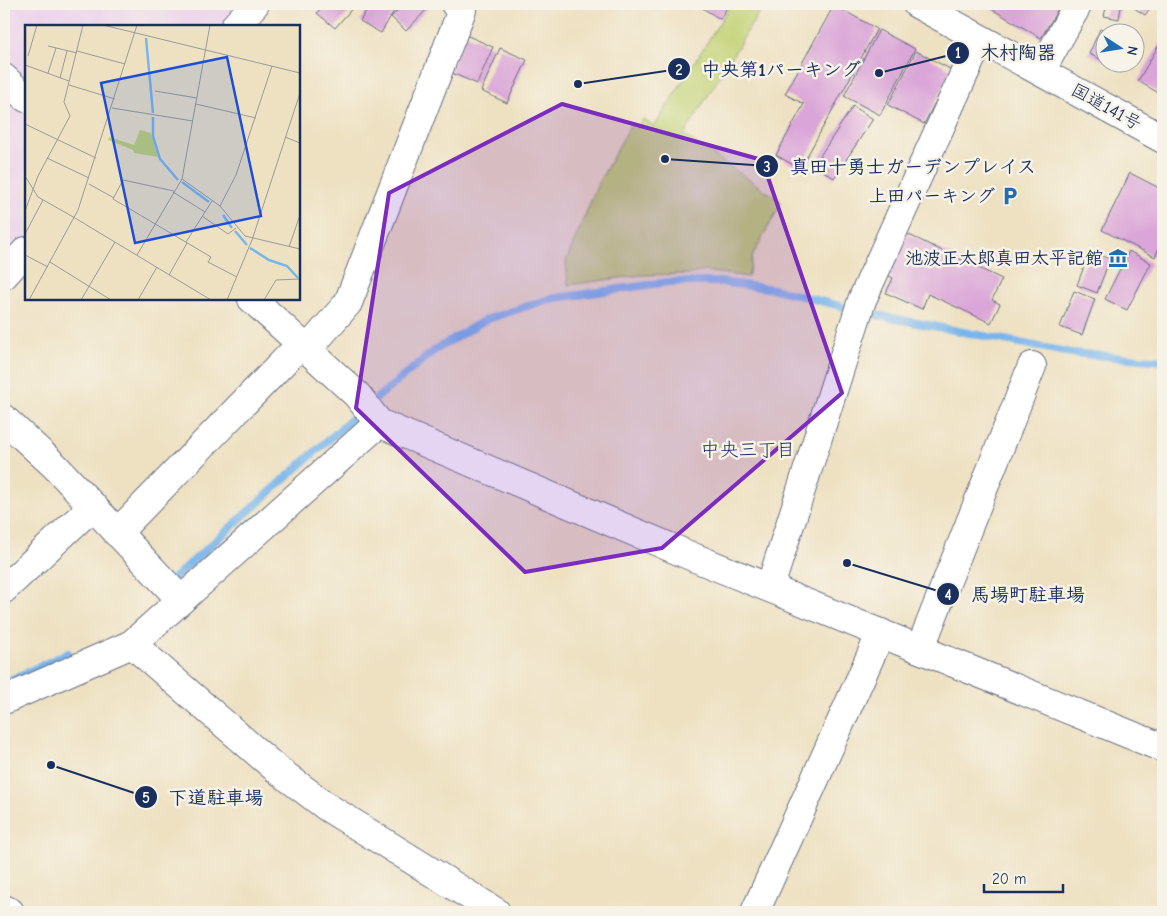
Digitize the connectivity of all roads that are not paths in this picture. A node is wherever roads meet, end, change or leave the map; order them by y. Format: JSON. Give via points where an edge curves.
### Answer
{"nodes":[{"id":1,"x":255,"y":4,"type":"edge"},
{"id":2,"x":455,"y":4,"type":"edge"},
{"id":3,"x":917,"y":4,"type":"edge"},
{"id":4,"x":1078,"y":4,"type":"edge"},
{"id":5,"x":236,"y":25,"type":"edge"},
{"id":6,"x":980,"y":39,"type":"junction"},
{"id":7,"x":1040,"y":72,"type":"junction"},
{"id":8,"x":4,"y":78,"type":"edge"},
{"id":9,"x":25,"y":97,"type":"edge"},
{"id":10,"x":1163,"y":139,"type":"edge"},
{"id":11,"x":25,"y":252,"type":"edge"},
{"id":12,"x":4,"y":274,"type":"edge"},
{"id":13,"x":253,"y":300,"type":"edge"},
{"id":14,"x":305,"y":346,"type":"junction"},
{"id":15,"x":1032,"y":366,"type":"dead end"},
{"id":16,"x":4,"y":419,"type":"edge"},
{"id":17,"x":378,"y":422,"type":"junction"},
{"id":18,"x":92,"y":506,"type":"junction"},
{"id":19,"x":117,"y":533,"type":"junction"},
{"id":20,"x":770,"y":586,"type":"junction"},
{"id":21,"x":4,"y":589,"type":"edge"},
{"id":22,"x":181,"y":600,"type":"junction"},
{"id":23,"x":880,"y":633,"type":"junction"},
{"id":24,"x":132,"y":644,"type":"junction"},
{"id":25,"x":920,"y":649,"type":"junction"},
{"id":26,"x":4,"y":700,"type":"edge"},
{"id":27,"x":1163,"y":748,"type":"edge"},
{"id":28,"x":4,"y":909,"type":"edge"},
{"id":29,"x":10,"y":912,"type":"edge"},
{"id":30,"x":496,"y":912,"type":"edge"},
{"id":31,"x":755,"y":912,"type":"edge"}],
"edges":[{"from":1,"to":5,"type":"main road"},
{"from":2,"to":14,"type":"main road","via":[[462,10],[348,302]]},
{"from":3,"to":6,"type":"main road","name":"国道141号"},
{"from":4,"to":7,"type":"main road"},
{"from":6,"to":7,"type":"main road","name":"国道141号"},
{"from":6,"to":20,"type":"main road","via":[[862,300]]},
{"from":7,"to":10,"type":"main road","name":"国道141号"},
{"from":8,"to":9,"type":"main road"},
{"from":11,"to":12,"type":"main road"},
{"from":13,"to":14,"type":"main road"},
{"from":14,"to":17,"type":"main road","via":[[357,395]]},
{"from":14,"to":19,"type":"main road"},
{"from":15,"to":25,"type":"main road"},
{"from":16,"to":18,"type":"main road"},
{"from":17,"to":20,"type":"main road","via":[[693,557]]},
{"from":17,"to":22,"type":"main road"},
{"from":18,"to":19,"type":"main road"},
{"from":18,"to":21,"type":"main road"},
{"from":19,"to":22,"type":"main road"},
{"from":20,"to":23,"type":"main road"},
{"from":22,"to":24,"type":"main road"},
{"from":23,"to":25,"type":"main road"},
{"from":23,"to":31,"type":"main road"},
{"from":24,"to":26,"type":"main road"},
{"from":24,"to":30,"type":"main road","via":[[274,767],[327,807]]},
{"from":25,"to":27,"type":"main road"},
{"from":28,"to":29,"type":"main road"}]}
